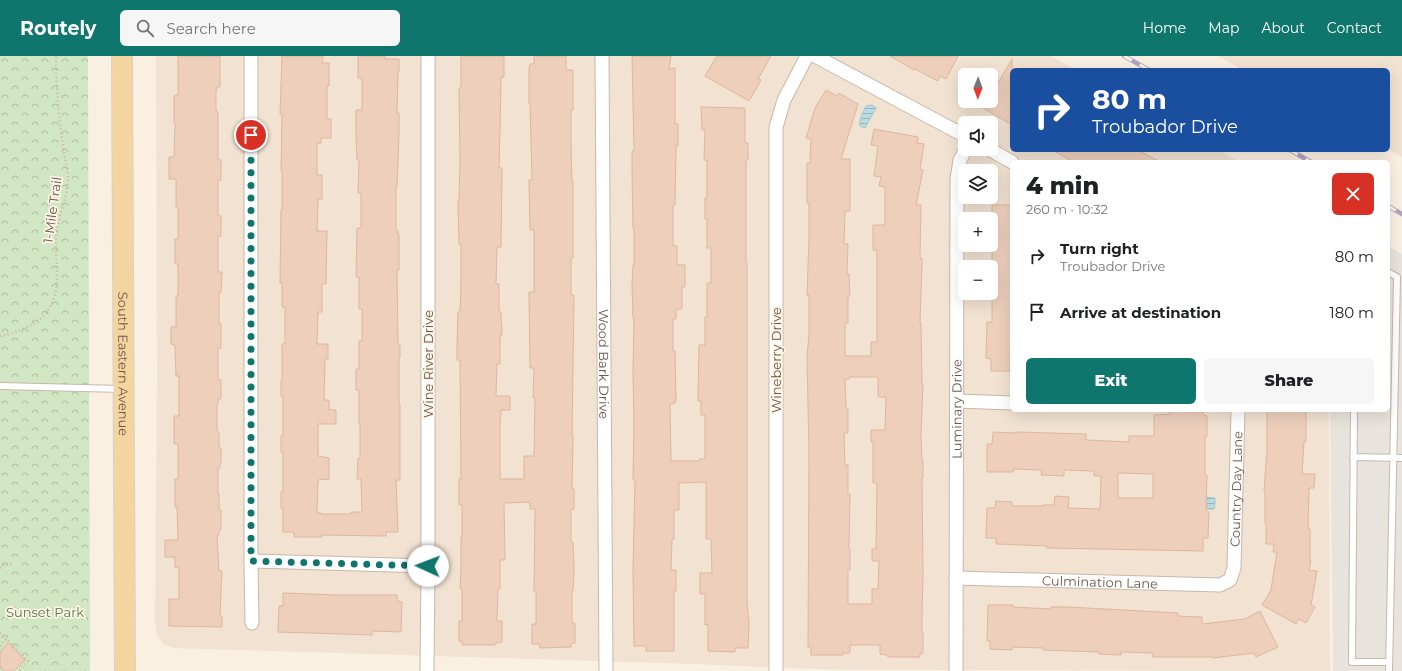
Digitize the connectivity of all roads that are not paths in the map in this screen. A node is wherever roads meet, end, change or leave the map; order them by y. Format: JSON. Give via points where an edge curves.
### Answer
{"nodes":[{"id":1,"x":122,"y":56,"type":"edge"},
{"id":2,"x":251,"y":56,"type":"edge"},
{"id":3,"x":428,"y":56,"type":"edge"},
{"id":4,"x":602,"y":56,"type":"edge"},
{"id":5,"x":807,"y":56,"type":"edge"},
{"id":6,"x":815,"y":56,"type":"edge"},
{"id":7,"x":958,"y":132,"type":"edge"},
{"id":8,"x":998,"y":154,"type":"edge"},
{"id":9,"x":962,"y":156,"type":"edge"},
{"id":10,"x":1010,"y":161,"type":"edge"},
{"id":11,"x":1390,"y":273,"type":"edge"},
{"id":12,"x":0,"y":386,"type":"edge"},
{"id":13,"x":123,"y":389,"type":"junction"},
{"id":14,"x":957,"y":401,"type":"junction"},
{"id":15,"x":1010,"y":402,"type":"edge"},
{"id":16,"x":1238,"y":412,"type":"edge"},
{"id":17,"x":1354,"y":412,"type":"edge"},
{"id":18,"x":1353,"y":457,"type":"junction"},
{"id":19,"x":1393,"y":458,"type":"junction"},
{"id":20,"x":1402,"y":458,"type":"edge"},
{"id":21,"x":251,"y":561,"type":"junction"},
{"id":22,"x":428,"y":566,"type":"junction"},
{"id":23,"x":1234,"y":568,"type":"joint"},
{"id":24,"x":956,"y":578,"type":"junction"},
{"id":25,"x":252,"y":622,"type":"dead end"},
{"id":26,"x":1389,"y":662,"type":"junction"},
{"id":27,"x":125,"y":671,"type":"edge"},
{"id":28,"x":427,"y":671,"type":"edge"},
{"id":29,"x":606,"y":671,"type":"edge"},
{"id":30,"x":776,"y":671,"type":"edge"},
{"id":31,"x":956,"y":671,"type":"edge"},
{"id":32,"x":1389,"y":671,"type":"edge"}],
"edges":[{"from":1,"to":13,"type":"main road","name":"South Eastern Avenue"},
{"from":2,"to":21,"type":"street"},
{"from":3,"to":22,"type":"street","name":"Wine River Drive"},
{"from":4,"to":29,"type":"street","name":"Wood Bark Drive"},
{"from":5,"to":30,"type":"street","name":"Wineberry Drive","via":[[784,100],[776,127]]},
{"from":6,"to":7,"type":"street"},
{"from":8,"to":10,"type":"street"},
{"from":9,"to":14,"type":"street","name":"Luminary Drive","via":[[957,179]]},
{"from":11,"to":19,"type":"lane","via":[[1397,277]]},
{"from":12,"to":13,"type":"lane"},
{"from":13,"to":27,"type":"main road","name":"South Eastern Avenue"},
{"from":14,"to":15,"type":"street"},
{"from":14,"to":24,"type":"street","name":"Luminary Drive"},
{"from":16,"to":23,"type":"street","name":"Country Day Lane"},
{"from":17,"to":18,"type":"lane"},
{"from":18,"to":19,"type":"lane"},
{"from":18,"to":26,"type":"lane","via":[[1352,662]]},
{"from":19,"to":20,"type":"lane"},
{"from":19,"to":26,"type":"lane"},
{"from":21,"to":22,"type":"street"},
{"from":21,"to":25,"type":"street"},
{"from":22,"to":28,"type":"street","name":"Wine River Drive"},
{"from":23,"to":24,"type":"street","name":"Culmination Lane","via":[[1230,580],[1220,585]]},
{"from":24,"to":31,"type":"street","name":"Luminary Drive"},
{"from":26,"to":32,"type":"lane"}]}
